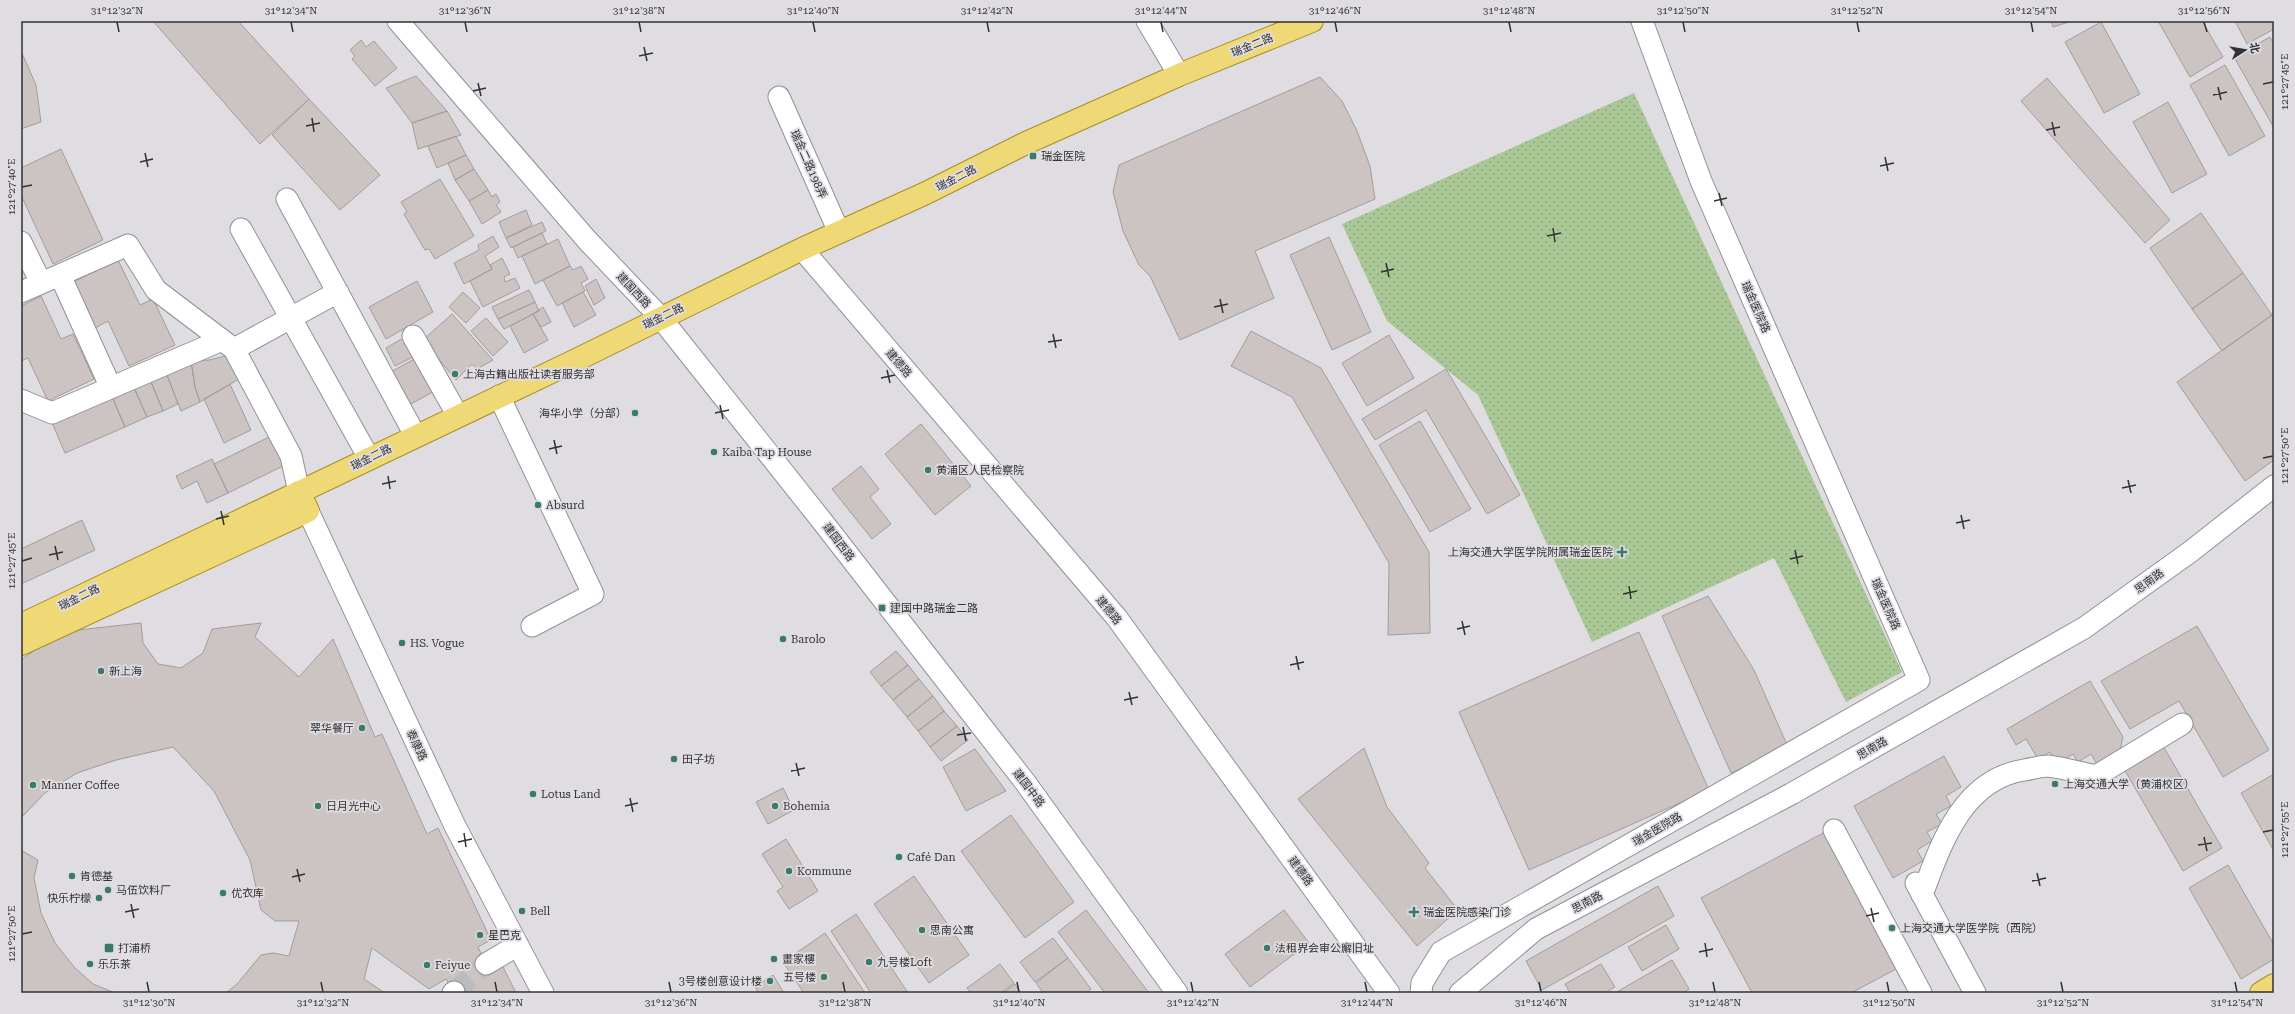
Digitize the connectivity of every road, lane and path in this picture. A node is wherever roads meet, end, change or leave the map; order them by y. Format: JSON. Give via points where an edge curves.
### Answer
{"nodes":[{"id":1,"x":398,"y":21,"type":"edge"},
{"id":2,"x":1147,"y":21,"type":"edge"},
{"id":3,"x":1312,"y":21,"type":"edge"},
{"id":4,"x":1642,"y":21,"type":"edge"},
{"id":5,"x":1179,"y":75,"type":"junction"},
{"id":6,"x":779,"y":97,"type":"dead end"},
{"id":7,"x":287,"y":199,"type":"dead end"},
{"id":8,"x":241,"y":229,"type":"dead end"},
{"id":9,"x":838,"y":232,"type":"junction"},
{"id":10,"x":21,"y":242,"type":"edge"},
{"id":11,"x":802,"y":249,"type":"junction"},
{"id":12,"x":51,"y":279,"type":"junction"},
{"id":13,"x":21,"y":292,"type":"edge"},
{"id":14,"x":338,"y":292,"type":"junction"},
{"id":15,"x":660,"y":317,"type":"junction"},
{"id":16,"x":292,"y":318,"type":"junction"},
{"id":17,"x":413,"y":336,"type":"dead end"},
{"id":18,"x":228,"y":345,"type":"junction"},
{"id":19,"x":111,"y":388,"type":"junction"},
{"id":20,"x":499,"y":396,"type":"junction"},
{"id":21,"x":21,"y":400,"type":"edge"},
{"id":22,"x":458,"y":416,"type":"junction"},
{"id":23,"x":416,"y":436,"type":"junction"},
{"id":24,"x":369,"y":458,"type":"junction"},
{"id":25,"x":2274,"y":486,"type":"edge"},
{"id":26,"x":304,"y":502,"type":"junction"},
{"id":27,"x":874,"y":588,"type":"joint"},
{"id":28,"x":21,"y":625,"type":"edge"},
{"id":29,"x":532,"y":626,"type":"dead end"},
{"id":30,"x":21,"y":644,"type":"edge"},
{"id":31,"x":2182,"y":724,"type":"dead end"},
{"id":32,"x":1834,"y":830,"type":"dead end"},
{"id":33,"x":518,"y":945,"type":"junction"},
{"id":34,"x":486,"y":964,"type":"tunnel mouth"},
{"id":35,"x":2274,"y":985,"type":"edge"},
{"id":36,"x":543,"y":993,"type":"edge"},
{"id":37,"x":1177,"y":993,"type":"edge"},
{"id":38,"x":1389,"y":993,"type":"edge"},
{"id":39,"x":1421,"y":993,"type":"edge"},
{"id":40,"x":1460,"y":993,"type":"edge"},
{"id":41,"x":1921,"y":993,"type":"edge"},
{"id":42,"x":1975,"y":993,"type":"edge"},
{"id":43,"x":2261,"y":993,"type":"edge"}],
"edges":[{"from":1,"to":15,"type":"street","name":"建国西路","via":[[587,240]]},
{"from":2,"to":5,"type":"street"},
{"from":3,"to":5,"type":"main road","name":"瑞金二路"},
{"from":4,"to":39,"type":"street","name":"瑞金医院路","via":[[1701,181],[1919,680],[1441,952],[1422,983]]},
{"from":5,"to":9,"type":"main road","name":"瑞金二路","via":[[1026,142],[924,194]]},
{"from":6,"to":9,"type":"street","name":"瑞金二路198弄"},
{"from":7,"to":14,"type":"street"},
{"from":8,"to":16,"type":"street"},
{"from":9,"to":11,"type":"main road","name":"瑞金二路"},
{"from":10,"to":12,"type":"street"},
{"from":11,"to":15,"type":"main road","name":"瑞金二路"},
{"from":11,"to":38,"type":"street","name":"建德路","via":[[1117,618]]},
{"from":12,"to":13,"type":"street"},
{"from":12,"to":18,"type":"street","via":[[128,245],[156,290]]},
{"from":12,"to":19,"type":"street"},
{"from":14,"to":16,"type":"street"},
{"from":14,"to":23,"type":"street"},
{"from":15,"to":20,"type":"main road","name":"瑞金二路"},
{"from":15,"to":27,"type":"street","name":"建国西路"},
{"from":16,"to":18,"type":"street"},
{"from":16,"to":24,"type":"street"},
{"from":17,"to":22,"type":"street"},
{"from":18,"to":19,"type":"street"},
{"from":18,"to":26,"type":"street","name":"泰康路","via":[[291,456]]},
{"from":19,"to":21,"type":"street","via":[[52,413]]},
{"from":20,"to":22,"type":"main road","name":"瑞金二路"},
{"from":20,"to":29,"type":"street","via":[[593,594]]},
{"from":22,"to":23,"type":"main road","name":"瑞金二路"},
{"from":23,"to":24,"type":"main road","name":"瑞金二路"},
{"from":24,"to":26,"type":"main road","name":"瑞金二路"},
{"from":25,"to":40,"type":"street","name":"思南路","via":[[2190,552],[2084,628],[1791,794],[1536,929]]},
{"from":26,"to":28,"type":"main road","name":"瑞金二路"},
{"from":26,"to":30,"type":"main road"},
{"from":26,"to":33,"type":"street","name":"泰康路","via":[[455,826]]},
{"from":27,"to":37,"type":"street","name":"建国中路","via":[[1025,782]]},
{"from":31,"to":42,"type":"street","via":[[2096,776],[2047,766],[2009,772],[1986,784],[1970,799],[1942,840],[1919,889]]},
{"from":32,"to":41,"type":"street"},
{"from":33,"to":34,"type":"street"},
{"from":33,"to":36,"type":"street","name":"泰康路"},
{"from":35,"to":43,"type":"main road"}]}
